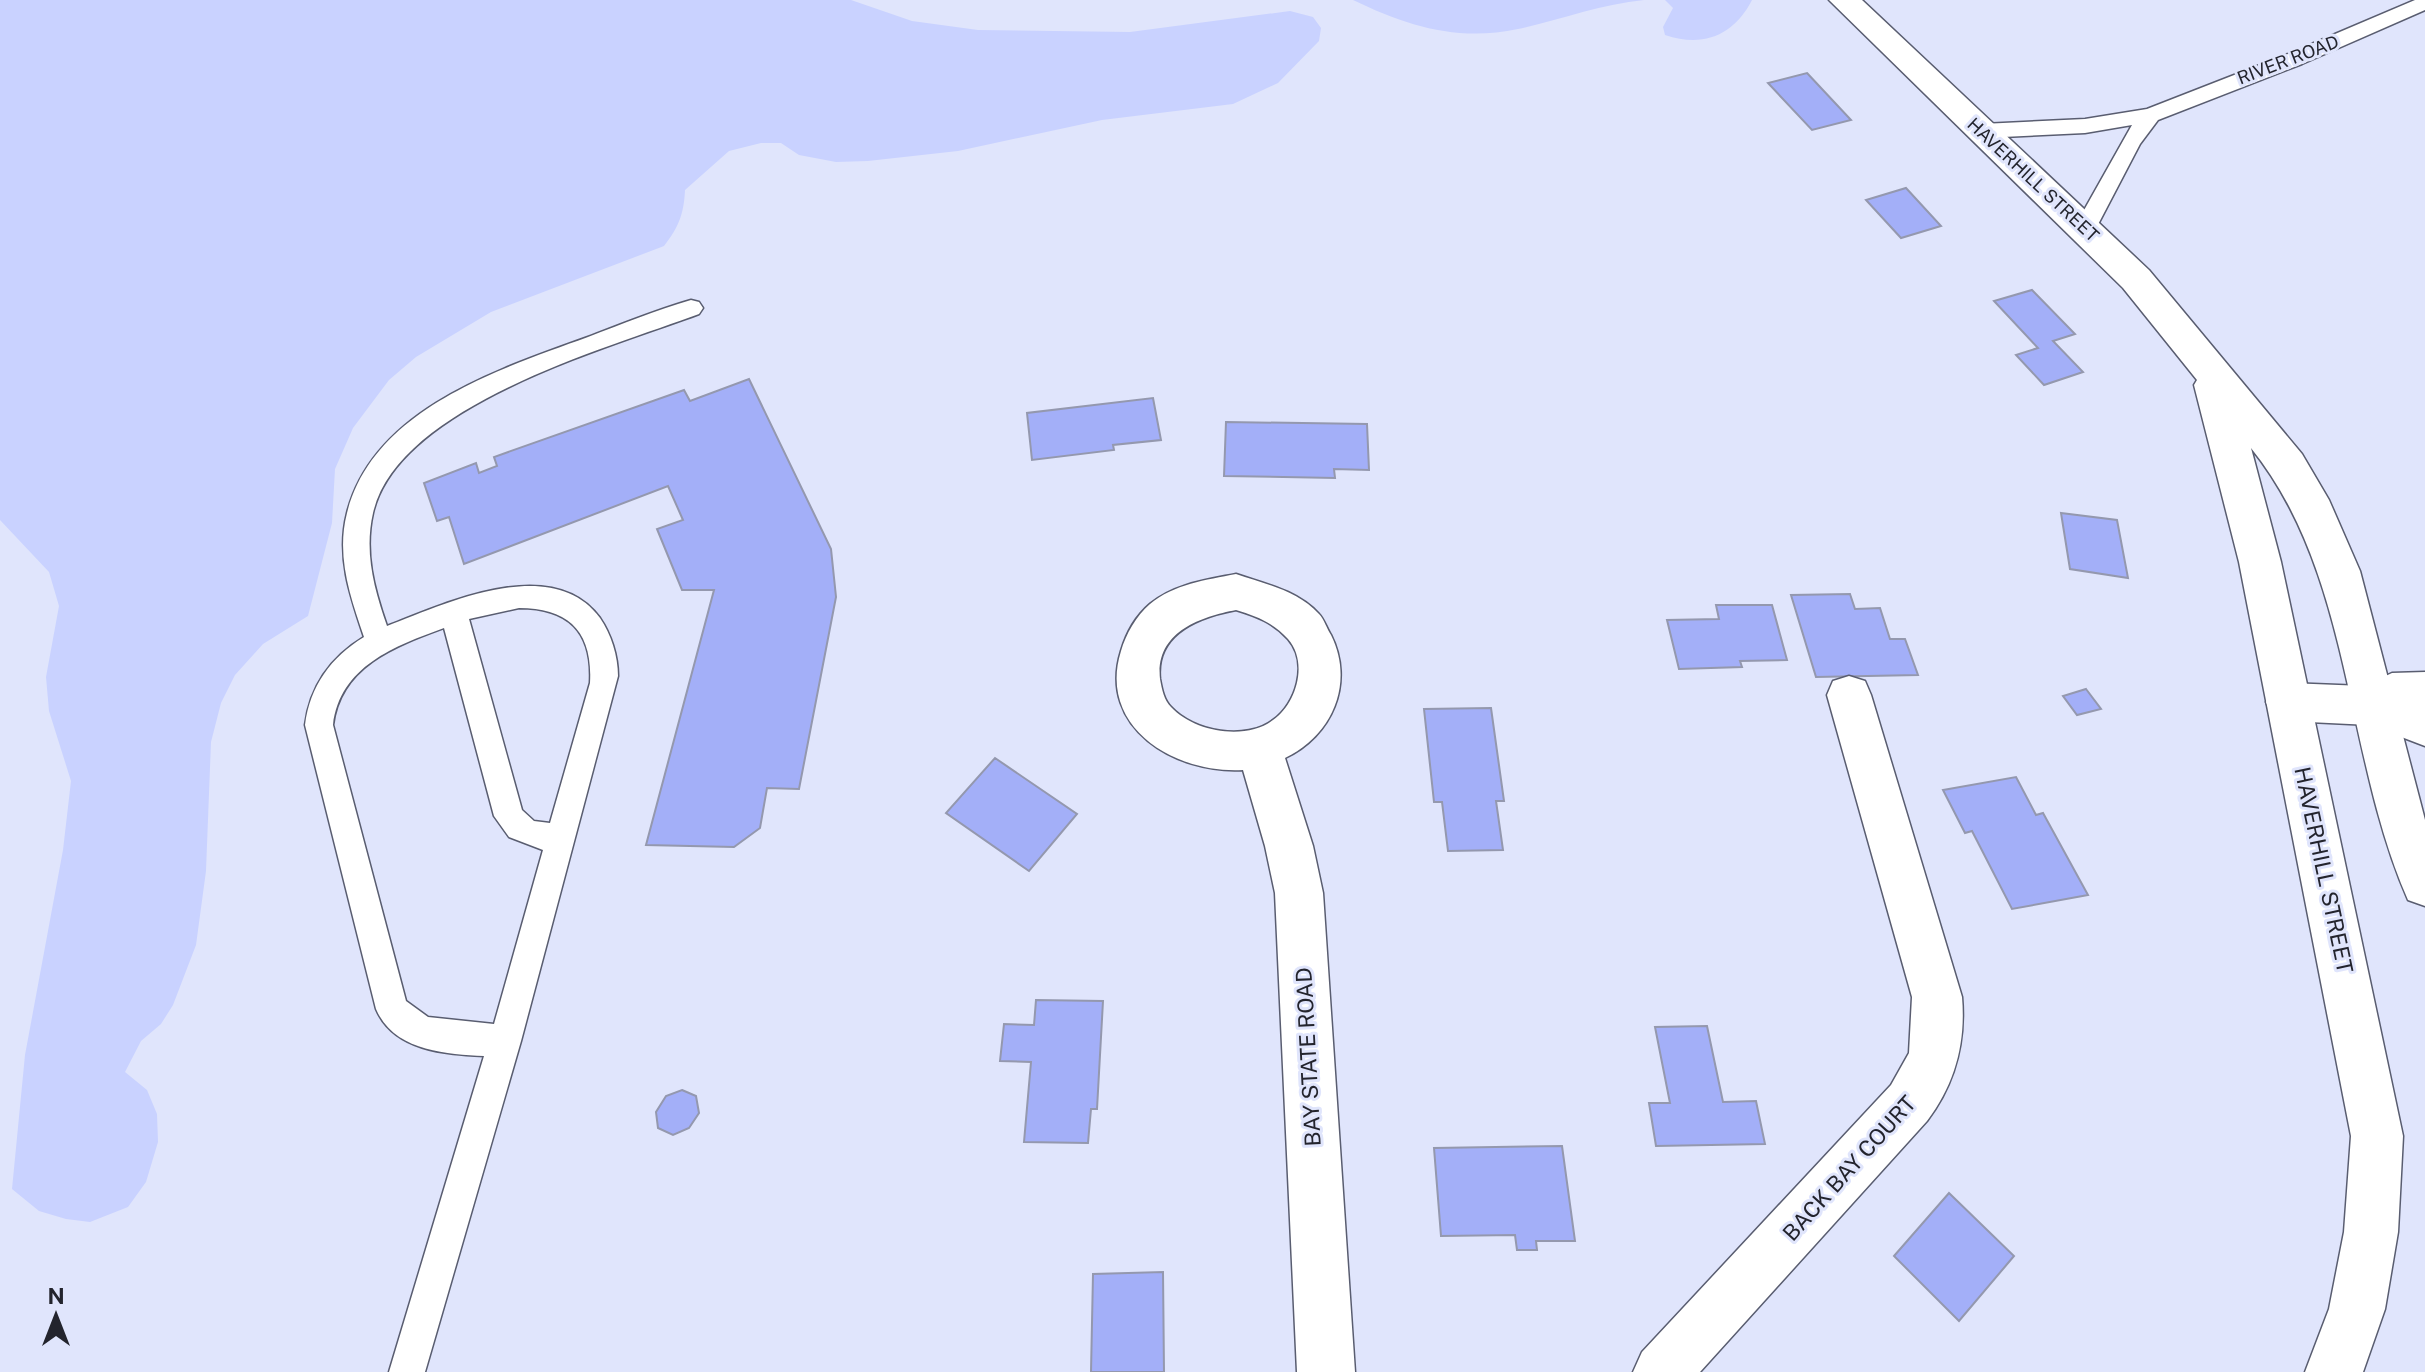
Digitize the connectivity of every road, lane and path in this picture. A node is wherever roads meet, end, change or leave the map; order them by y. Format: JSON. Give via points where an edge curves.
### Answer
{"nodes":[{"id":1,"x":1844,"y":0,"type":"edge"},
{"id":2,"x":2425,"y":3,"type":"edge"},
{"id":3,"x":2151,"y":115,"type":"junction"},
{"id":4,"x":1982,"y":131,"type":"junction"},
{"id":5,"x":2085,"y":228,"type":"junction"},
{"id":6,"x":691,"y":308,"type":"dead end"},
{"id":7,"x":2209,"y":371,"type":"junction"},
{"id":8,"x":454,"y":613,"type":"junction"},
{"id":9,"x":379,"y":642,"type":"junction"},
{"id":10,"x":2425,"y":691,"type":"edge"},
{"id":11,"x":1849,"y":695,"type":"dead end"},
{"id":12,"x":2288,"y":702,"type":"junction"},
{"id":13,"x":2371,"y":706,"type":"junction"},
{"id":14,"x":2425,"y":726,"type":"edge"},
{"id":15,"x":1259,"y":748,"type":"dead end"},
{"id":16,"x":561,"y":838,"type":"junction"},
{"id":17,"x":2425,"y":884,"type":"edge"},
{"id":18,"x":505,"y":1041,"type":"junction"},
{"id":19,"x":407,"y":1372,"type":"edge"},
{"id":20,"x":1326,"y":1372,"type":"edge"},
{"id":21,"x":1662,"y":1372,"type":"edge"},
{"id":22,"x":2334,"y":1372,"type":"edge"}],
"edges":[{"from":1,"to":4,"type":"street","name":"HAVERHILL STREET"},
{"from":2,"to":3,"type":"lane","name":"RIVER ROAD"},
{"from":3,"to":4,"type":"lane","name":"RIVER ROAD","via":[[2085,126]]},
{"from":3,"to":5,"type":"lane","via":[[2131,141]]},
{"from":4,"to":5,"type":"street","name":"HAVERHILL STREET"},
{"from":5,"to":7,"type":"street","name":"HAVERHILL STREET","via":[[2156,301]]},
{"from":6,"to":9,"type":"lane","via":[[476,390],[405,441],[373,485],[357,532],[360,578]]},
{"from":7,"to":12,"type":"street","name":"HAVERHILL STREET","via":[[2260,562]]},
{"from":7,"to":13,"type":"street","name":"HAVERHILL STREET","via":[[2279,454],[2309,500],[2339,571]]},
{"from":8,"to":9,"type":"lane"},
{"from":8,"to":16,"type":"lane","via":[[509,816],[534,836]]},
{"from":8,"to":16,"type":"lane","via":[[503,600],[544,597],[565,603],[588,621],[605,675]]},
{"from":9,"to":18,"type":"lane","via":[[335,678],[322,702],[319,725],[389,1002],[402,1023],[418,1030]]},
{"from":10,"to":13,"type":"street","via":[[2392,692]]},
{"from":11,"to":21,"type":"street","name":"BACK BAY COURT","via":[[1937,997],[1933,1063],[1909,1103]]},
{"from":12,"to":13,"type":"street"},
{"from":12,"to":22,"type":"street","name":"HAVERHILL STREET","via":[[2377,1136],[2371,1232],[2360,1294]]},
{"from":13,"to":14,"type":"street"},
{"from":13,"to":17,"type":"street","name":"HAVERHILL STREET"},
{"from":15,"to":20,"type":"street","name":"BAY STATE ROAD","via":[[1299,893]]},
{"from":16,"to":18,"type":"lane"},
{"from":18,"to":19,"type":"lane"}]}
